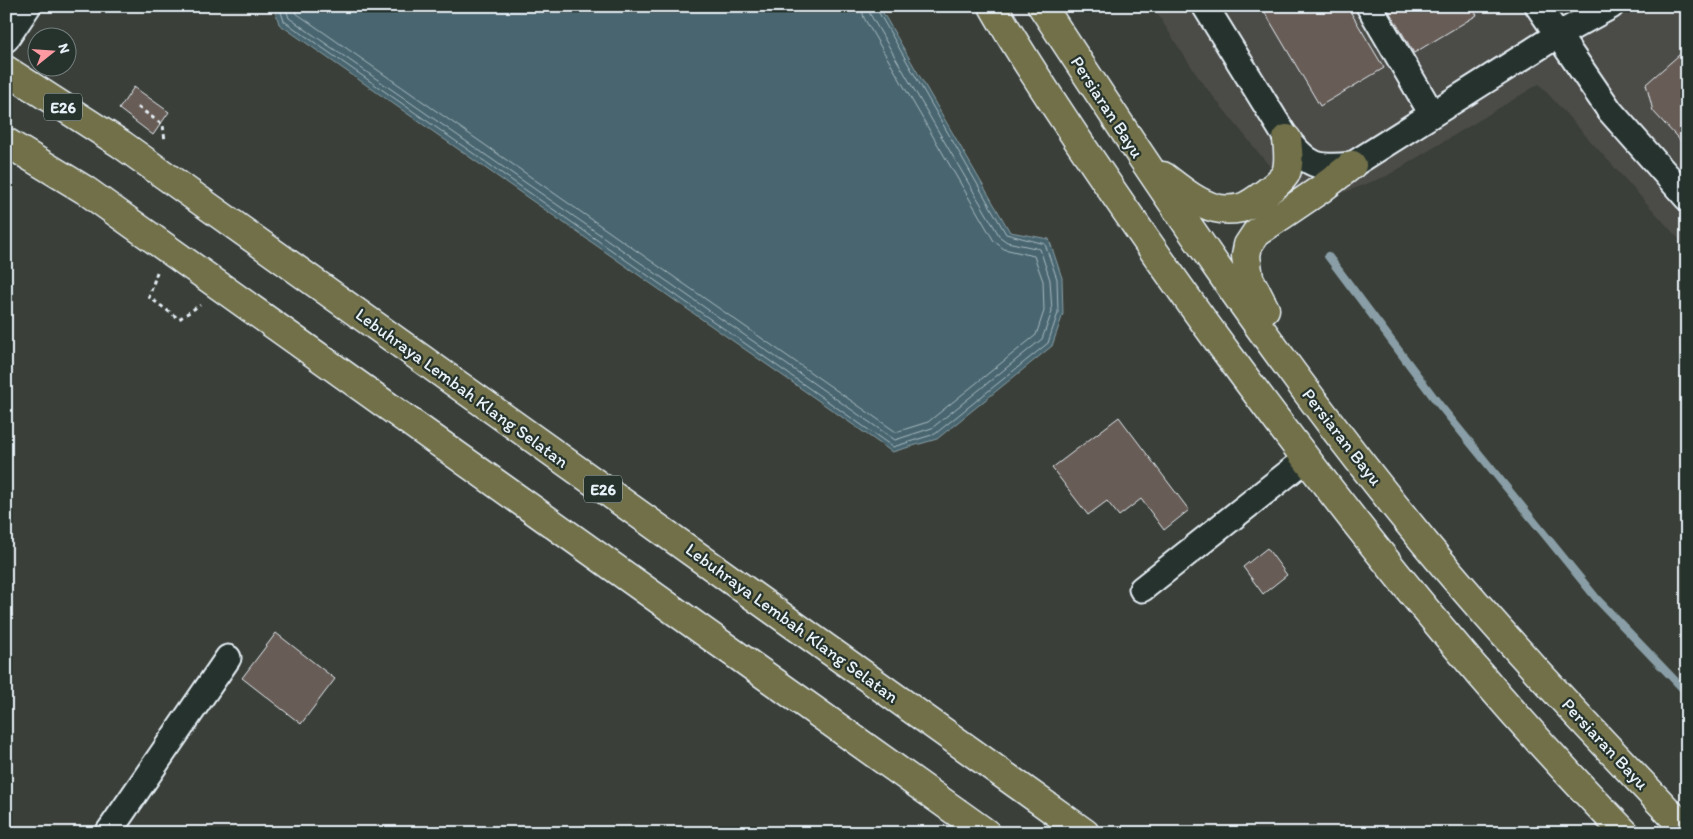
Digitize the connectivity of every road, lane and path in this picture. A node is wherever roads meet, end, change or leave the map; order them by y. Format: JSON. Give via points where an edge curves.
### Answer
{"nodes":[{"id":1,"x":28,"y":6,"type":"edge"},
{"id":2,"x":993,"y":6,"type":"edge"},
{"id":3,"x":1042,"y":6,"type":"edge"},
{"id":4,"x":1205,"y":6,"type":"edge"},
{"id":5,"x":1369,"y":6,"type":"edge"},
{"id":6,"x":1538,"y":6,"type":"edge"},
{"id":7,"x":1611,"y":6,"type":"edge"},
{"id":8,"x":1556,"y":36,"type":"junction"},
{"id":9,"x":6,"y":39,"type":"edge"},
{"id":10,"x":6,"y":70,"type":"edge"},
{"id":11,"x":1432,"y":114,"type":"junction"},
{"id":12,"x":1287,"y":139,"type":"junction"},
{"id":13,"x":6,"y":142,"type":"edge"},
{"id":14,"x":1142,"y":160,"type":"junction"},
{"id":15,"x":1352,"y":165,"type":"junction"},
{"id":16,"x":1687,"y":198,"type":"edge"},
{"id":17,"x":165,"y":247,"type":"junction"},
{"id":18,"x":223,"y":288,"type":"junction"},
{"id":19,"x":1296,"y":377,"type":"junction"},
{"id":20,"x":1305,"y":460,"type":"junction"},
{"id":21,"x":1142,"y":589,"type":"dead end"},
{"id":22,"x":228,"y":658,"type":"dead end"},
{"id":23,"x":1687,"y":832,"type":"edge"},
{"id":24,"x":108,"y":833,"type":"edge"},
{"id":25,"x":986,"y":833,"type":"edge"},
{"id":26,"x":1085,"y":833,"type":"edge"},
{"id":27,"x":1625,"y":833,"type":"edge"}],
"edges":[{"from":1,"to":9,"type":"street"},
{"from":2,"to":20,"type":"main road","via":[[1014,44],[1156,257]]},
{"from":3,"to":14,"type":"main road","name":"Persiaran Bayu"},
{"from":4,"to":12,"type":"street"},
{"from":5,"to":11,"type":"street"},
{"from":6,"to":8,"type":"street"},
{"from":7,"to":8,"type":"street"},
{"from":8,"to":11,"type":"street"},
{"from":8,"to":16,"type":"street","via":[[1610,111]]},
{"from":10,"to":26,"type":"main road","name":"Lebuhraya Lembah Klang Selatan","number":"E26","via":[[121,144]]},
{"from":11,"to":15,"type":"street"},
{"from":12,"to":14,"type":"main road","via":[[1289,161],[1278,184],[1244,207],[1230,210],[1214,208],[1190,196]]},
{"from":12,"to":15,"type":"street","via":[[1303,159],[1317,166]]},
{"from":13,"to":17,"type":"main road","via":[[85,190]]},
{"from":14,"to":19,"type":"main road","name":"Persiaran Bayu"},
{"from":15,"to":19,"type":"main road","via":[[1256,233],[1248,245],[1249,278]]},
{"from":17,"to":18,"type":"main road"},
{"from":17,"to":18,"type":"path","via":[[149,297],[180,319]]},
{"from":18,"to":25,"type":"main road"},
{"from":19,"to":23,"type":"main road","name":"Persiaran Bayu","via":[[1411,526],[1544,680]]},
{"from":20,"to":21,"type":"street"},
{"from":20,"to":27,"type":"main road","via":[[1389,567]]},
{"from":22,"to":24,"type":"street"}]}
